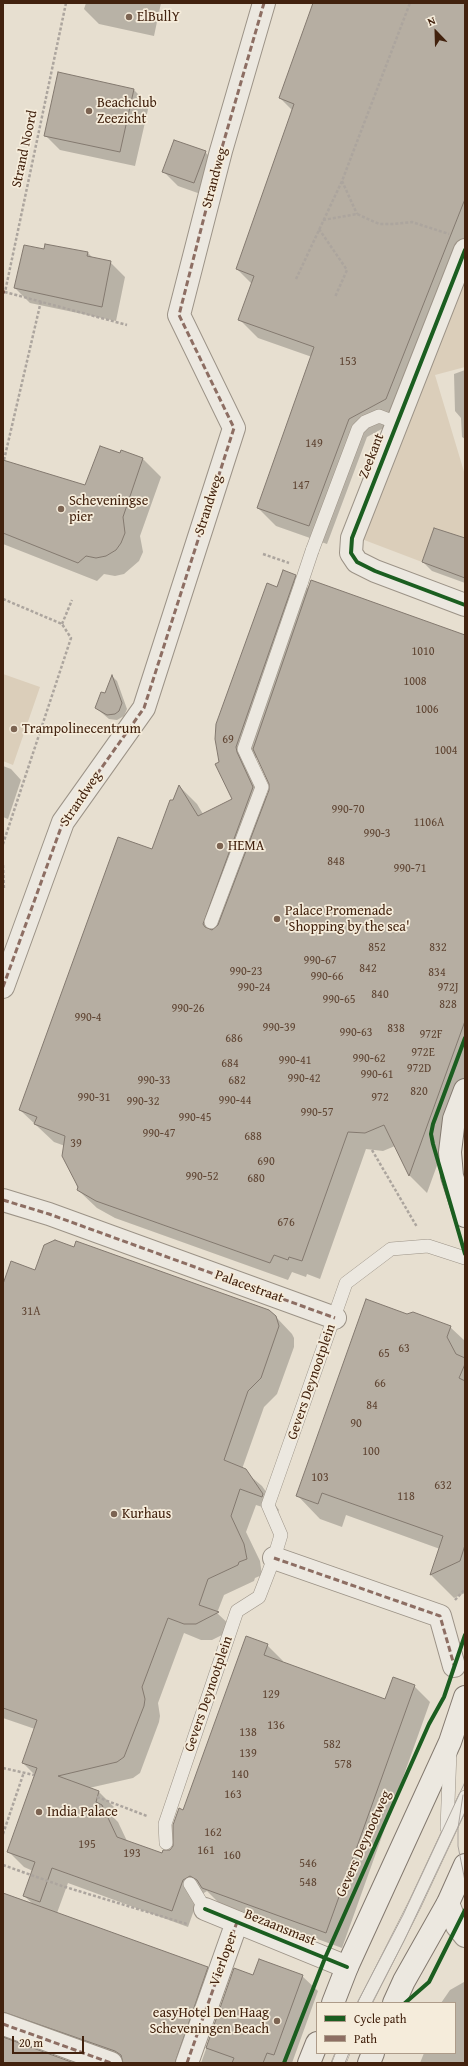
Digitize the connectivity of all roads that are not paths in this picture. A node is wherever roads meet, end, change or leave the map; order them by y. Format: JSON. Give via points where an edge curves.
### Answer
{"nodes":[{"id":1,"x":264,"y":3,"type":"edge"},
{"id":2,"x":458,"y":242,"type":"edge"},
{"id":3,"x":397,"y":422,"type":"junction"},
{"id":4,"x":465,"y":605,"type":"edge"},
{"id":5,"x":211,"y":922,"type":"dead end"},
{"id":6,"x":3,"y":987,"type":"edge"},
{"id":7,"x":465,"y":1090,"type":"edge"},
{"id":8,"x":3,"y":1200,"type":"edge"},
{"id":9,"x":465,"y":1216,"type":"edge"},
{"id":10,"x":465,"y":1258,"type":"edge"},
{"id":11,"x":335,"y":1318,"type":"junction"},
{"id":12,"x":274,"y":1558,"type":"junction"},
{"id":13,"x":454,"y":1666,"type":"dead end"},
{"id":14,"x":465,"y":1697,"type":"edge"},
{"id":15,"x":450,"y":1742,"type":"junction"},
{"id":16,"x":465,"y":1797,"type":"edge"},
{"id":17,"x":446,"y":1836,"type":"junction"},
{"id":18,"x":166,"y":1843,"type":"dead end"},
{"id":19,"x":465,"y":1865,"type":"edge"},
{"id":20,"x":190,"y":1884,"type":"dead end"},
{"id":21,"x":448,"y":1903,"type":"junction"},
{"id":22,"x":205,"y":1909,"type":"joint"},
{"id":23,"x":237,"y":1922,"type":"junction"},
{"id":24,"x":465,"y":1936,"type":"edge"},
{"id":25,"x":347,"y":1967,"type":"junction"},
{"id":26,"x":333,"y":2002,"type":"edge"},
{"id":27,"x":365,"y":2002,"type":"edge"},
{"id":28,"x":394,"y":2002,"type":"edge"},
{"id":29,"x":3,"y":2024,"type":"edge"},
{"id":30,"x":316,"y":2046,"type":"edge"},
{"id":31,"x":111,"y":2063,"type":"edge"},
{"id":32,"x":187,"y":2063,"type":"edge"},
{"id":33,"x":309,"y":2063,"type":"edge"}],
"edges":[{"from":1,"to":6,"type":"street","name":"Strandweg","via":[[221,151],[179,314],[234,428],[144,708],[63,822]]},
{"from":2,"to":3,"type":"street","name":"Zeekant"},
{"from":3,"to":4,"type":"street","name":"Zeekant","via":[[352,538],[351,553],[357,562]]},
{"from":3,"to":5,"type":"lane","bridge":true,"via":[[379,416],[358,429],[312,551],[244,749],[262,787]]},
{"from":7,"to":9,"type":"street","via":[[454,1119],[450,1152],[452,1176]]},
{"from":8,"to":11,"type":"street","name":"Palacestraat","via":[[49,1214]]},
{"from":10,"to":11,"type":"lane","via":[[428,1246],[391,1249],[346,1283]]},
{"from":11,"to":12,"type":"lane","name":"Gevers Deynootplein","via":[[268,1505],[281,1535]]},
{"from":12,"to":13,"type":"street","via":[[440,1616]]},
{"from":12,"to":18,"type":"lane","name":"Gevers Deynootplein","via":[[259,1597],[237,1612],[165,1824]]},
{"from":14,"to":15,"type":"street"},
{"from":15,"to":17,"type":"lane"},
{"from":15,"to":25,"type":"street"},
{"from":16,"to":17,"type":"lane"},
{"from":17,"to":27,"type":"lane"},
{"from":19,"to":21,"type":"street"},
{"from":20,"to":22,"type":"lane"},
{"from":21,"to":24,"type":"street","via":[[457,1926]]},
{"from":21,"to":28,"type":"street"},
{"from":22,"to":23,"type":"street","name":"Bezaansmast"},
{"from":23,"to":25,"type":"street","name":"Bezaansmast"},
{"from":23,"to":32,"type":"street","name":"Vierloper"},
{"from":25,"to":26,"type":"street"},
{"from":29,"to":31,"type":"street"},
{"from":30,"to":33,"type":"street"}]}
